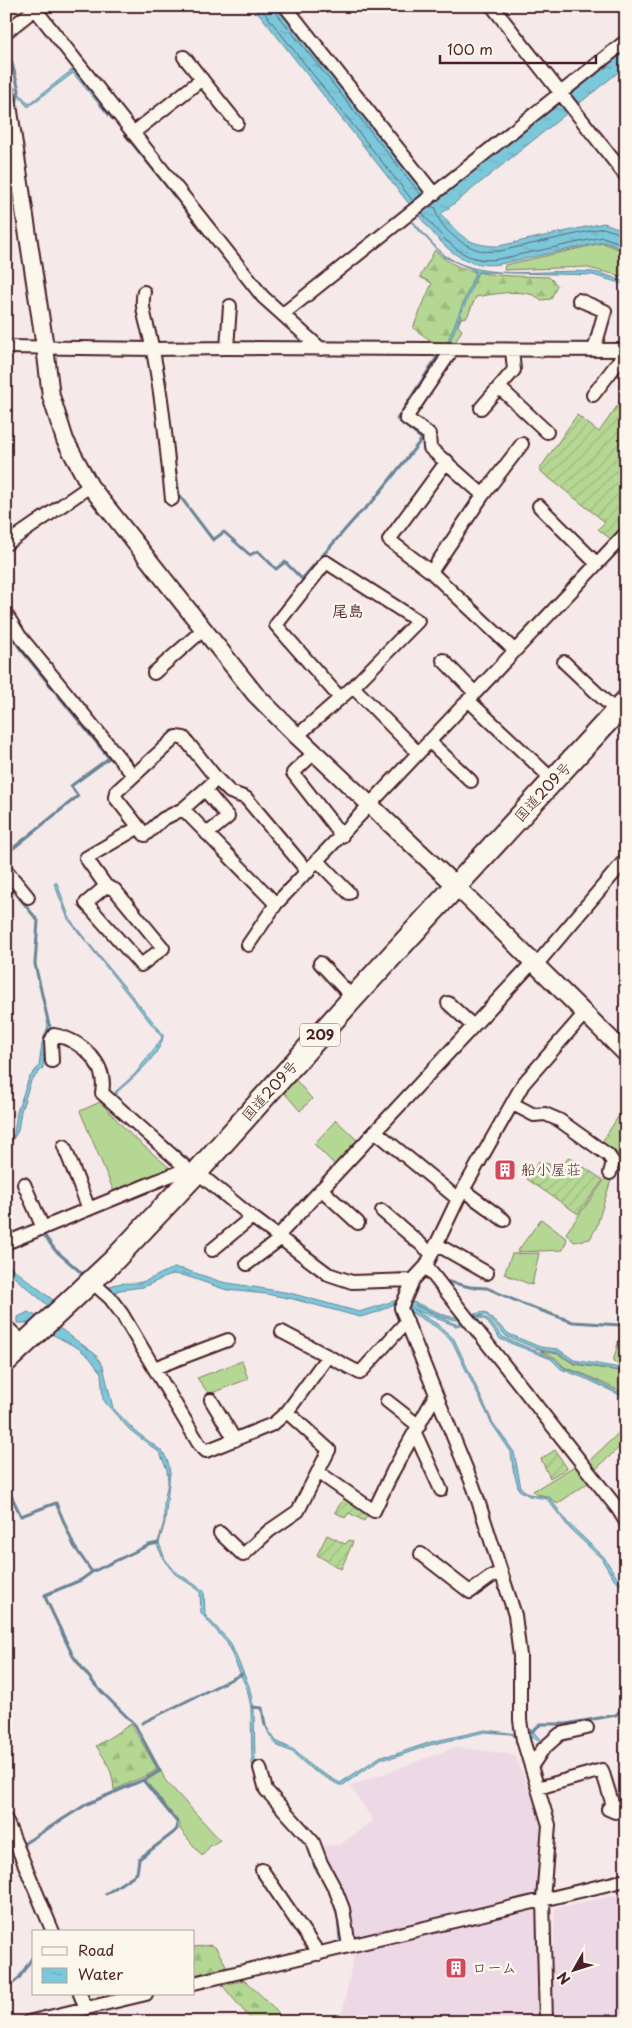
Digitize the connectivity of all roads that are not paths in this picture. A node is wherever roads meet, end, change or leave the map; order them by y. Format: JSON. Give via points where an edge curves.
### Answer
{"nodes":[{"id":1,"x":285,"y":6,"type":"edge"},
{"id":2,"x":492,"y":6,"type":"edge"},
{"id":3,"x":6,"y":32,"type":"edge"},
{"id":4,"x":626,"y":41,"type":"edge"},
{"id":5,"x":184,"y":57,"type":"dead end"},
{"id":6,"x":202,"y":78,"type":"junction"},
{"id":7,"x":6,"y":92,"type":"edge"},
{"id":8,"x":560,"y":93,"type":"junction"},
{"id":9,"x":238,"y":123,"type":"dead end"},
{"id":10,"x":133,"y":133,"type":"junction"},
{"id":11,"x":626,"y":176,"type":"edge"},
{"id":12,"x":434,"y":194,"type":"junction"},
{"id":13,"x":144,"y":292,"type":"dead end"},
{"id":14,"x":579,"y":300,"type":"dead end"},
{"id":15,"x":230,"y":306,"type":"dead end"},
{"id":16,"x":283,"y":314,"type":"junction"},
{"id":17,"x":6,"y":347,"type":"edge"},
{"id":18,"x":45,"y":347,"type":"junction"},
{"id":19,"x":227,"y":348,"type":"junction"},
{"id":20,"x":320,"y":348,"type":"junction"},
{"id":21,"x":153,"y":349,"type":"junction"},
{"id":22,"x":452,"y":350,"type":"junction"},
{"id":23,"x":512,"y":350,"type":"junction"},
{"id":24,"x":594,"y":350,"type":"junction"},
{"id":25,"x":626,"y":351,"type":"edge"},
{"id":26,"x":499,"y":388,"type":"junction"},
{"id":27,"x":593,"y":395,"type":"dead end"},
{"id":28,"x":480,"y":408,"type":"dead end"},
{"id":29,"x":547,"y":432,"type":"dead end"},
{"id":30,"x":522,"y":444,"type":"dead end"},
{"id":31,"x":447,"y":461,"type":"junction"},
{"id":32,"x":90,"y":486,"type":"junction"},
{"id":33,"x":483,"y":495,"type":"junction"},
{"id":34,"x":172,"y":498,"type":"dead end"},
{"id":35,"x":539,"y":506,"type":"dead end"},
{"id":36,"x":623,"y":542,"type":"edge"},
{"id":37,"x":6,"y":544,"type":"edge"},
{"id":38,"x":596,"y":563,"type":"junction"},
{"id":39,"x":431,"y":572,"type":"junction"},
{"id":40,"x":6,"y":614,"type":"edge"},
{"id":41,"x":204,"y":630,"type":"junction"},
{"id":42,"x":514,"y":651,"type":"junction"},
{"id":43,"x":443,"y":660,"type":"dead end"},
{"id":44,"x":564,"y":662,"type":"dead end"},
{"id":45,"x":154,"y":673,"type":"dead end"},
{"id":46,"x":353,"y":687,"type":"junction"},
{"id":47,"x":472,"y":696,"type":"junction"},
{"id":48,"x":340,"y":698,"type":"junction"},
{"id":49,"x":621,"y":706,"type":"edge"},
{"id":50,"x":297,"y":736,"type":"junction"},
{"id":51,"x":429,"y":741,"type":"junction"},
{"id":52,"x":314,"y":753,"type":"junction"},
{"id":53,"x":418,"y":753,"type":"junction"},
{"id":54,"x":133,"y":775,"type":"junction"},
{"id":55,"x":218,"y":779,"type":"junction"},
{"id":56,"x":553,"y":780,"type":"junction"},
{"id":57,"x":471,"y":781,"type":"dead end"},
{"id":58,"x":205,"y":790,"type":"junction"},
{"id":59,"x":370,"y":805,"type":"junction"},
{"id":60,"x":183,"y":808,"type":"junction"},
{"id":61,"x":139,"y":827,"type":"junction"},
{"id":62,"x":207,"y":834,"type":"junction"},
{"id":63,"x":342,"y":836,"type":"junction"},
{"id":64,"x":626,"y":859,"type":"edge"},
{"id":65,"x":318,"y":861,"type":"junction"},
{"id":66,"x":6,"y":870,"type":"edge"},
{"id":67,"x":308,"y":872,"type":"junction"},
{"id":68,"x":106,"y":886,"type":"junction"},
{"id":69,"x":456,"y":886,"type":"junction"},
{"id":70,"x":349,"y":893,"type":"dead end"},
{"id":71,"x":28,"y":897,"type":"dead end"},
{"id":72,"x":276,"y":904,"type":"junction"},
{"id":73,"x":248,"y":945,"type":"dead end"},
{"id":74,"x":320,"y":963,"type":"dead end"},
{"id":75,"x":534,"y":963,"type":"junction"},
{"id":76,"x":353,"y":998,"type":"junction"},
{"id":77,"x":448,"y":1003,"type":"dead end"},
{"id":78,"x":585,"y":1013,"type":"junction"},
{"id":79,"x":473,"y":1026,"type":"junction"},
{"id":80,"x":626,"y":1054,"type":"edge"},
{"id":81,"x":52,"y":1061,"type":"dead end"},
{"id":82,"x":513,"y":1104,"type":"junction"},
{"id":83,"x":375,"y":1131,"type":"junction"},
{"id":84,"x":64,"y":1146,"type":"dead end"},
{"id":85,"x":193,"y":1172,"type":"junction"},
{"id":86,"x":610,"y":1173,"type":"dead end"},
{"id":87,"x":24,"y":1184,"type":"dead end"},
{"id":88,"x":321,"y":1189,"type":"junction"},
{"id":89,"x":460,"y":1194,"type":"junction"},
{"id":90,"x":89,"y":1209,"type":"junction"},
{"id":91,"x":382,"y":1211,"type":"dead end"},
{"id":92,"x":252,"y":1217,"type":"junction"},
{"id":93,"x":504,"y":1220,"type":"dead end"},
{"id":94,"x":358,"y":1223,"type":"dead end"},
{"id":95,"x":43,"y":1228,"type":"junction"},
{"id":96,"x":278,"y":1238,"type":"junction"},
{"id":97,"x":6,"y":1243,"type":"edge"},
{"id":98,"x":434,"y":1248,"type":"junction"},
{"id":99,"x":212,"y":1250,"type":"dead end"},
{"id":100,"x":247,"y":1264,"type":"dead end"},
{"id":101,"x":426,"y":1266,"type":"junction"},
{"id":102,"x":487,"y":1273,"type":"dead end"},
{"id":103,"x":413,"y":1280,"type":"junction"},
{"id":104,"x":92,"y":1282,"type":"junction"},
{"id":105,"x":407,"y":1321,"type":"junction"},
{"id":106,"x":6,"y":1329,"type":"edge"},
{"id":107,"x":282,"y":1332,"type":"dead end"},
{"id":108,"x":228,"y":1340,"type":"dead end"},
{"id":109,"x":24,"y":1346,"type":"junction"},
{"id":110,"x":328,"y":1356,"type":"junction"},
{"id":111,"x":6,"y":1361,"type":"edge"},
{"id":112,"x":154,"y":1368,"type":"junction"},
{"id":113,"x":436,"y":1394,"type":"junction"},
{"id":114,"x":211,"y":1400,"type":"dead end"},
{"id":115,"x":387,"y":1400,"type":"dead end"},
{"id":116,"x":287,"y":1412,"type":"junction"},
{"id":117,"x":417,"y":1430,"type":"junction"},
{"id":118,"x":235,"y":1440,"type":"junction"},
{"id":119,"x":318,"y":1472,"type":"junction"},
{"id":120,"x":441,"y":1490,"type":"dead end"},
{"id":121,"x":626,"y":1522,"type":"edge"},
{"id":122,"x":220,"y":1533,"type":"dead end"},
{"id":123,"x":421,"y":1554,"type":"dead end"},
{"id":124,"x":501,"y":1573,"type":"junction"},
{"id":125,"x":587,"y":1728,"type":"dead end"},
{"id":126,"x":531,"y":1767,"type":"junction"},
{"id":127,"x":260,"y":1768,"type":"dead end"},
{"id":128,"x":538,"y":1788,"type":"junction"},
{"id":129,"x":608,"y":1809,"type":"dead end"},
{"id":130,"x":6,"y":1820,"type":"edge"},
{"id":131,"x":262,"y":1870,"type":"dead end"},
{"id":132,"x":626,"y":1880,"type":"edge"},
{"id":133,"x":543,"y":1899,"type":"junction"},
{"id":134,"x":52,"y":1930,"type":"edge"},
{"id":135,"x":348,"y":1946,"type":"junction"},
{"id":136,"x":319,"y":1954,"type":"junction"},
{"id":137,"x":195,"y":1983,"type":"edge"},
{"id":138,"x":81,"y":1996,"type":"edge"},
{"id":139,"x":137,"y":1996,"type":"edge"},
{"id":140,"x":86,"y":2008,"type":"junction"},
{"id":141,"x":28,"y":2022,"type":"edge"},
{"id":142,"x":546,"y":2022,"type":"edge"}],
"edges":[{"from":1,"to":12,"type":"street"},
{"from":2,"to":8,"type":"street"},
{"from":3,"to":10,"type":"street","via":[[36,9]]},
{"from":4,"to":8,"type":"street"},
{"from":5,"to":6,"type":"street"},
{"from":6,"to":9,"type":"street"},
{"from":6,"to":10,"type":"street"},
{"from":7,"to":18,"type":"street"},
{"from":8,"to":11,"type":"street"},
{"from":8,"to":12,"type":"street"},
{"from":10,"to":16,"type":"street","via":[[263,297]]},
{"from":12,"to":16,"type":"street"},
{"from":13,"to":21,"type":"street","via":[[144,312]]},
{"from":14,"to":24,"type":"street","via":[[605,311]]},
{"from":15,"to":19,"type":"street"},
{"from":16,"to":20,"type":"street"},
{"from":17,"to":18,"type":"street"},
{"from":18,"to":21,"type":"street"},
{"from":18,"to":32,"type":"street","via":[[51,396],[65,440]]},
{"from":19,"to":20,"type":"street"},
{"from":19,"to":21,"type":"street"},
{"from":20,"to":22,"type":"street"},
{"from":21,"to":34,"type":"street"},
{"from":22,"to":23,"type":"street"},
{"from":22,"to":31,"type":"street","via":[[406,418],[429,434],[430,448]]},
{"from":23,"to":24,"type":"street"},
{"from":23,"to":26,"type":"street","via":[[514,370]]},
{"from":24,"to":25,"type":"street"},
{"from":25,"to":27,"type":"street"},
{"from":26,"to":28,"type":"street"},
{"from":26,"to":29,"type":"street"},
{"from":30,"to":33,"type":"street"},
{"from":31,"to":33,"type":"street"},
{"from":31,"to":39,"type":"street","via":[[389,540]]},
{"from":32,"to":37,"type":"street"},
{"from":32,"to":41,"type":"street"},
{"from":33,"to":39,"type":"street"},
{"from":35,"to":38,"type":"street"},
{"from":36,"to":38,"type":"street"},
{"from":38,"to":42,"type":"street"},
{"from":39,"to":42,"type":"street"},
{"from":40,"to":54,"type":"street","via":[[18,635]]},
{"from":41,"to":45,"type":"street"},
{"from":41,"to":50,"type":"street","via":[[255,694]]},
{"from":42,"to":47,"type":"street"},
{"from":43,"to":47,"type":"street"},
{"from":44,"to":49,"type":"street"},
{"from":46,"to":48,"type":"street"},
{"from":46,"to":48,"type":"street","via":[[418,621],[326,562],[276,625]]},
{"from":46,"to":53,"type":"street"},
{"from":47,"to":51,"type":"street"},
{"from":47,"to":56,"type":"street"},
{"from":48,"to":50,"type":"street"},
{"from":49,"to":56,"type":"highway","name":"国道209号","number":"209"},
{"from":50,"to":52,"type":"street"},
{"from":51,"to":53,"type":"street"},
{"from":51,"to":57,"type":"street"},
{"from":52,"to":59,"type":"street"},
{"from":52,"to":63,"type":"street","via":[[293,773]]},
{"from":53,"to":59,"type":"street"},
{"from":54,"to":55,"type":"street","via":[[176,737],[184,738]]},
{"from":54,"to":61,"type":"street","via":[[115,797]]},
{"from":55,"to":58,"type":"street"},
{"from":55,"to":67,"type":"street","via":[[230,792],[246,798]]},
{"from":56,"to":69,"type":"highway","name":"国道209号","number":"209"},
{"from":58,"to":60,"type":"street"},
{"from":58,"to":62,"type":"street","via":[[228,817]]},
{"from":59,"to":63,"type":"street"},
{"from":59,"to":69,"type":"street"},
{"from":60,"to":61,"type":"street","via":[[145,835]]},
{"from":60,"to":62,"type":"street"},
{"from":61,"to":68,"type":"street","via":[[86,858]]},
{"from":62,"to":72,"type":"street"},
{"from":63,"to":65,"type":"street"},
{"from":64,"to":75,"type":"street"},
{"from":65,"to":67,"type":"street"},
{"from":65,"to":70,"type":"street"},
{"from":66,"to":71,"type":"street"},
{"from":67,"to":72,"type":"street"},
{"from":68,"to":68,"type":"street","via":[[114,890],[163,948],[141,965],[86,903]]},
{"from":69,"to":75,"type":"street"},
{"from":69,"to":76,"type":"highway","name":"国道209号","number":"209"},
{"from":72,"to":73,"type":"street"},
{"from":74,"to":76,"type":"street"},
{"from":75,"to":78,"type":"street"},
{"from":75,"to":79,"type":"street"},
{"from":76,"to":85,"type":"highway","name":"国道209号","number":"209"},
{"from":77,"to":79,"type":"street"},
{"from":78,"to":80,"type":"street"},
{"from":78,"to":82,"type":"street","via":[[524,1084]]},
{"from":79,"to":83,"type":"street"},
{"from":81,"to":85,"type":"street","via":[[51,1041],[54,1035],[80,1045],[102,1074],[102,1093]]},
{"from":82,"to":86,"type":"street","via":[[534,1115],[545,1114],[559,1120],[608,1155],[613,1162]]},
{"from":82,"to":89,"type":"street"},
{"from":83,"to":88,"type":"street"},
{"from":83,"to":89,"type":"street"},
{"from":84,"to":90,"type":"street"},
{"from":85,"to":90,"type":"street"},
{"from":85,"to":92,"type":"street"},
{"from":85,"to":104,"type":"highway","name":"国道209号","number":"209"},
{"from":87,"to":95,"type":"street"},
{"from":88,"to":94,"type":"street"},
{"from":88,"to":96,"type":"street"},
{"from":89,"to":93,"type":"street"},
{"from":89,"to":98,"type":"street"},
{"from":90,"to":95,"type":"street"},
{"from":91,"to":98,"type":"street"},
{"from":92,"to":96,"type":"street"},
{"from":92,"to":99,"type":"street"},
{"from":95,"to":97,"type":"street"},
{"from":96,"to":100,"type":"street"},
{"from":96,"to":103,"type":"street","via":[[328,1274],[352,1282]]},
{"from":98,"to":101,"type":"street"},
{"from":98,"to":102,"type":"street"},
{"from":101,"to":103,"type":"street"},
{"from":101,"to":121,"type":"street"},
{"from":103,"to":105,"type":"street","via":[[401,1308]]},
{"from":104,"to":109,"type":"highway","name":"国道209号","number":"209"},
{"from":104,"to":112,"type":"street","via":[[122,1314]]},
{"from":105,"to":110,"type":"street","via":[[360,1374]]},
{"from":105,"to":113,"type":"street"},
{"from":106,"to":109,"type":"street"},
{"from":107,"to":110,"type":"street"},
{"from":108,"to":112,"type":"street"},
{"from":109,"to":111,"type":"highway","name":"国道209号","number":"209"},
{"from":110,"to":116,"type":"street"},
{"from":112,"to":118,"type":"street","via":[[206,1451]]},
{"from":113,"to":117,"type":"street"},
{"from":113,"to":124,"type":"street","via":[[474,1488]]},
{"from":114,"to":118,"type":"street"},
{"from":115,"to":117,"type":"street"},
{"from":116,"to":118,"type":"street","via":[[273,1424]]},
{"from":116,"to":119,"type":"street","via":[[329,1450]]},
{"from":117,"to":119,"type":"street","via":[[374,1511]]},
{"from":117,"to":120,"type":"street"},
{"from":119,"to":122,"type":"street","via":[[298,1511],[280,1522],[243,1555]]},
{"from":123,"to":124,"type":"street","via":[[470,1592]]},
{"from":124,"to":126,"type":"street","via":[[515,1615],[520,1656],[520,1720]]},
{"from":125,"to":126,"type":"street","via":[[560,1734],[543,1749]]},
{"from":126,"to":128,"type":"street"},
{"from":127,"to":135,"type":"street","via":[[266,1790],[313,1842],[343,1909]]},
{"from":128,"to":129,"type":"street","via":[[602,1770],[615,1812]]},
{"from":128,"to":133,"type":"street","via":[[549,1825]]},
{"from":130,"to":134,"type":"street"},
{"from":131,"to":136,"type":"street"},
{"from":132,"to":133,"type":"street"},
{"from":133,"to":135,"type":"street"},
{"from":133,"to":142,"type":"street"},
{"from":135,"to":136,"type":"street"},
{"from":136,"to":137,"type":"street"},
{"from":138,"to":140,"type":"street"},
{"from":139,"to":140,"type":"street"},
{"from":140,"to":141,"type":"street"}]}
